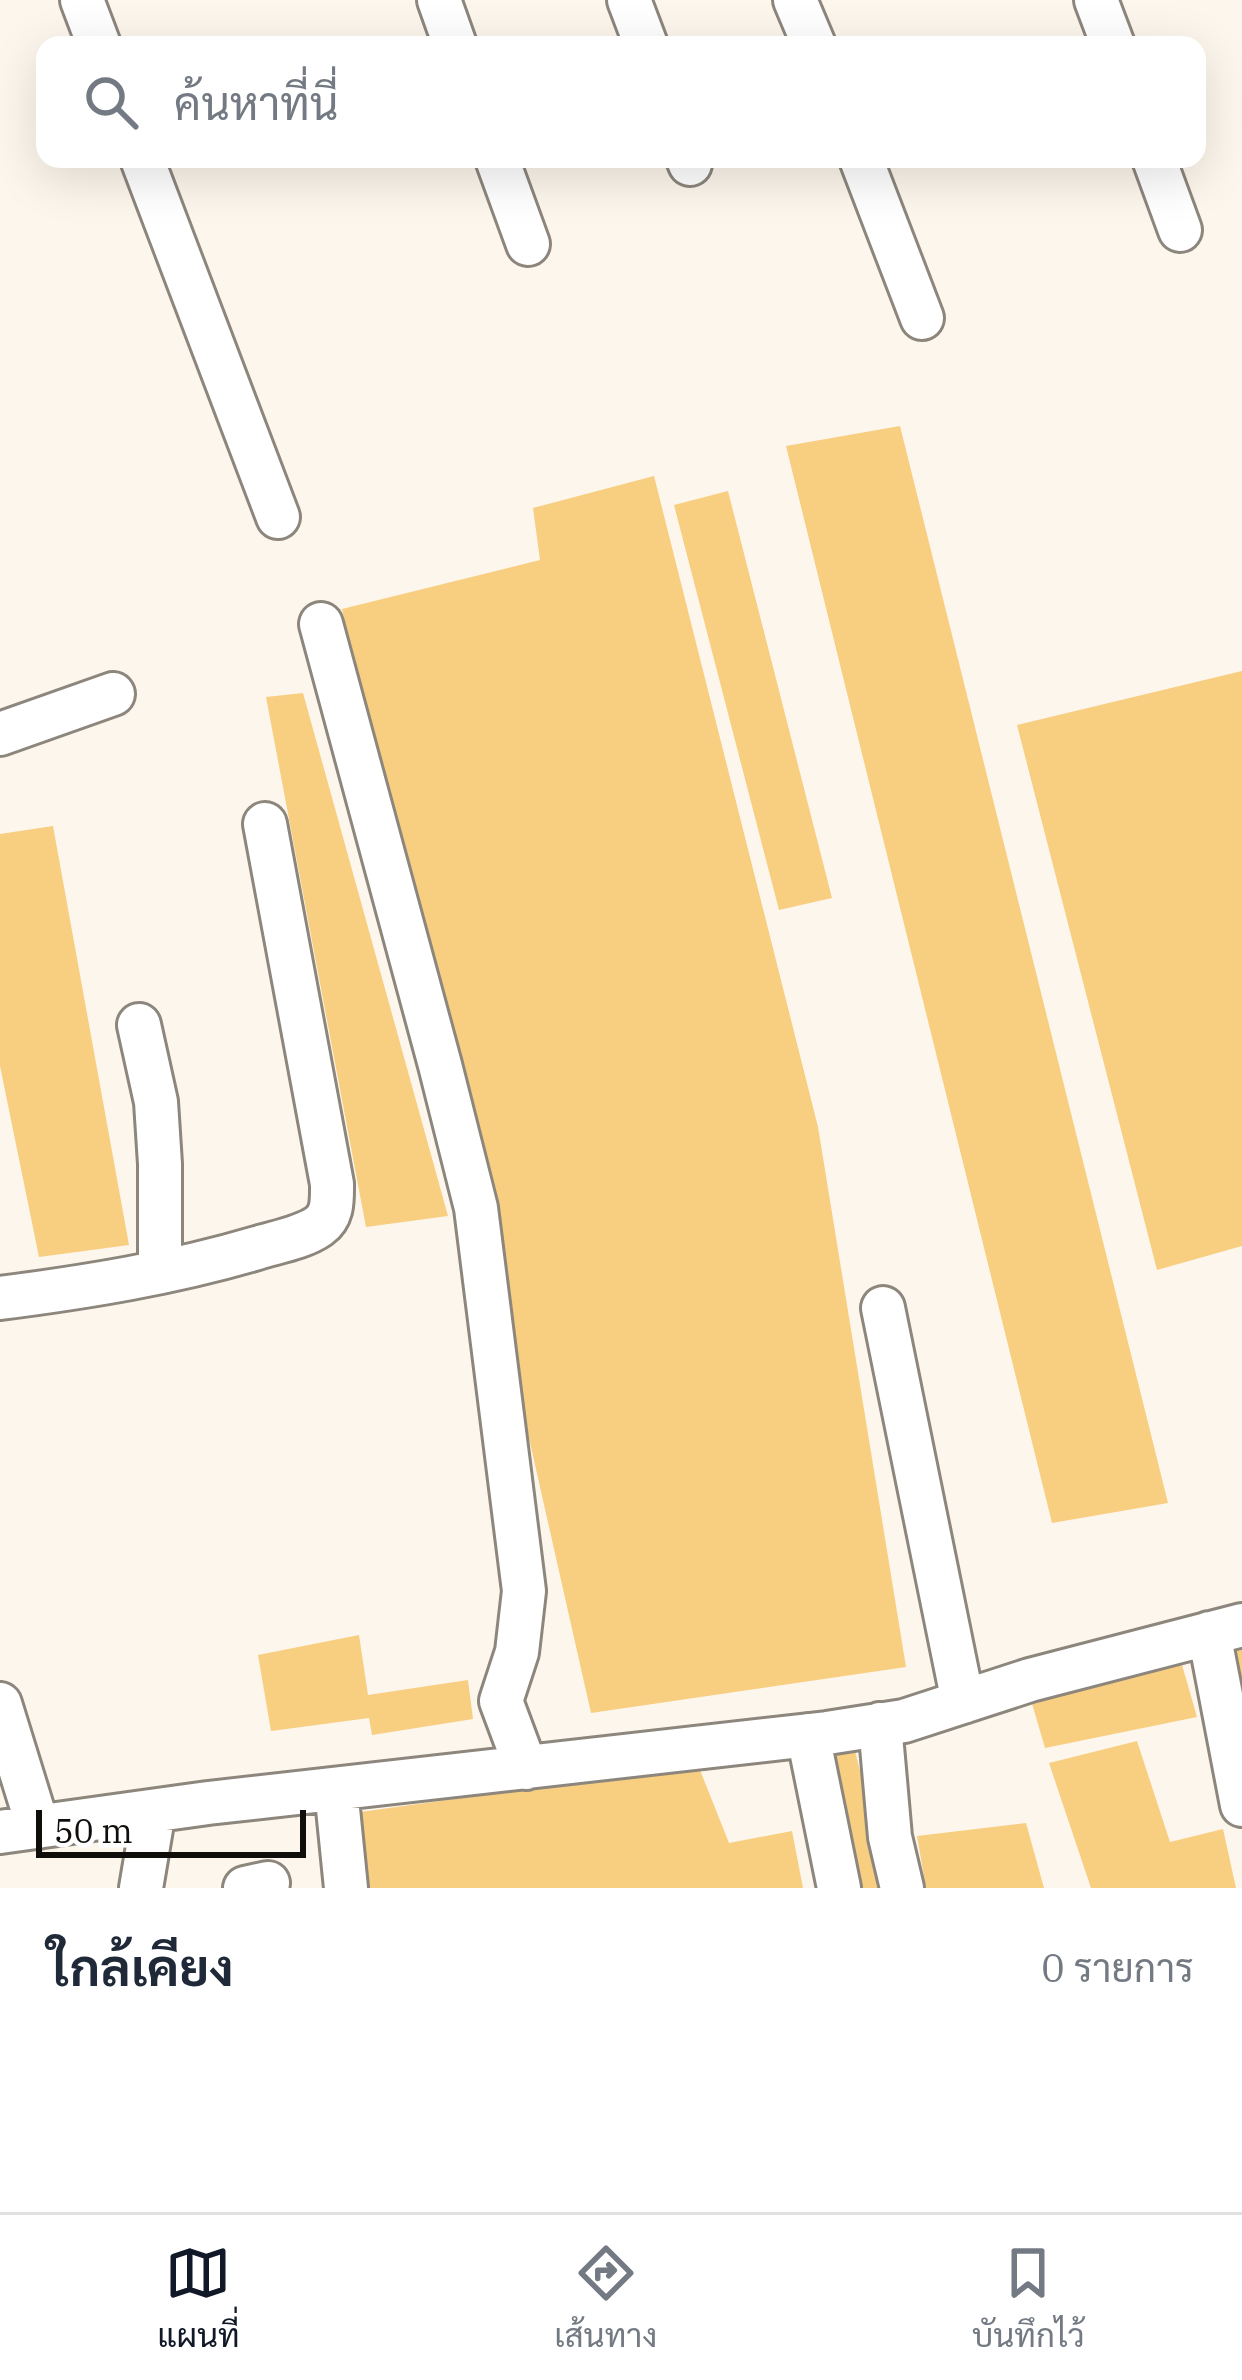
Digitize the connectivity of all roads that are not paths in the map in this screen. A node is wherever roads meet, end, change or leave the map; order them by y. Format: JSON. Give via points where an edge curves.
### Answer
{"nodes":[{"id":1,"x":82,"y":0,"type":"edge"},
{"id":2,"x":439,"y":0,"type":"edge"},
{"id":3,"x":629,"y":0,"type":"edge"},
{"id":4,"x":795,"y":0,"type":"edge"},
{"id":5,"x":1096,"y":0,"type":"edge"},
{"id":6,"x":96,"y":36,"type":"edge"},
{"id":7,"x":452,"y":36,"type":"edge"},
{"id":8,"x":643,"y":36,"type":"edge"},
{"id":9,"x":810,"y":36,"type":"edge"},
{"id":10,"x":1109,"y":36,"type":"edge"},
{"id":11,"x":145,"y":168,"type":"edge"},
{"id":12,"x":500,"y":168,"type":"edge"},
{"id":13,"x":864,"y":168,"type":"edge"},
{"id":14,"x":1157,"y":168,"type":"edge"},
{"id":15,"x":1180,"y":230,"type":"dead end"},
{"id":16,"x":528,"y":244,"type":"dead end"},
{"id":17,"x":922,"y":318,"type":"dead end"},
{"id":18,"x":278,"y":517,"type":"dead end"},
{"id":19,"x":321,"y":624,"type":"dead end"},
{"id":20,"x":113,"y":694,"type":"dead end"},
{"id":21,"x":0,"y":734,"type":"edge"},
{"id":22,"x":265,"y":824,"type":"dead end"},
{"id":23,"x":139,"y":1025,"type":"dead end"},
{"id":24,"x":160,"y":1272,"type":"junction"},
{"id":25,"x":0,"y":1298,"type":"edge"},
{"id":26,"x":883,"y":1308,"type":"dead end"},
{"id":27,"x":1225,"y":1629,"type":"edge"},
{"id":28,"x":963,"y":1702,"type":"junction"},
{"id":29,"x":0,"y":1703,"type":"edge"},
{"id":30,"x":880,"y":1724,"type":"junction"},
{"id":31,"x":808,"y":1735,"type":"junction"},
{"id":32,"x":526,"y":1768,"type":"junction"},
{"id":33,"x":336,"y":1789,"type":"junction"},
{"id":34,"x":1242,"y":1805,"type":"edge"},
{"id":35,"x":154,"y":1810,"type":"junction"},
{"id":36,"x":19,"y":1829,"type":"edge"},
{"id":37,"x":141,"y":1888,"type":"edge"},
{"id":38,"x":346,"y":1888,"type":"edge"},
{"id":39,"x":839,"y":1888,"type":"edge"},
{"id":40,"x":902,"y":1888,"type":"edge"}],
"edges":[{"from":1,"to":6,"type":"street"},
{"from":2,"to":7,"type":"street"},
{"from":3,"to":8,"type":"street"},
{"from":4,"to":9,"type":"street"},
{"from":5,"to":10,"type":"street"},
{"from":11,"to":18,"type":"street"},
{"from":12,"to":16,"type":"street"},
{"from":13,"to":17,"type":"street"},
{"from":14,"to":15,"type":"street"},
{"from":19,"to":32,"type":"street","via":[[476,1208],[524,1591],[501,1701]]},
{"from":20,"to":21,"type":"street"},
{"from":22,"to":24,"type":"street","via":[[332,1208],[321,1225],[298,1236]]},
{"from":23,"to":24,"type":"street","via":[[156,1102]]},
{"from":24,"to":25,"type":"street"},
{"from":26,"to":28,"type":"street"},
{"from":27,"to":28,"type":"street"},
{"from":27,"to":34,"type":"street"},
{"from":28,"to":30,"type":"street"},
{"from":29,"to":36,"type":"street"},
{"from":30,"to":31,"type":"street"},
{"from":30,"to":40,"type":"street"},
{"from":31,"to":32,"type":"street"},
{"from":31,"to":39,"type":"street"},
{"from":32,"to":33,"type":"street"},
{"from":33,"to":35,"type":"street"},
{"from":33,"to":38,"type":"street"},
{"from":35,"to":36,"type":"street"},
{"from":35,"to":37,"type":"street"}]}
